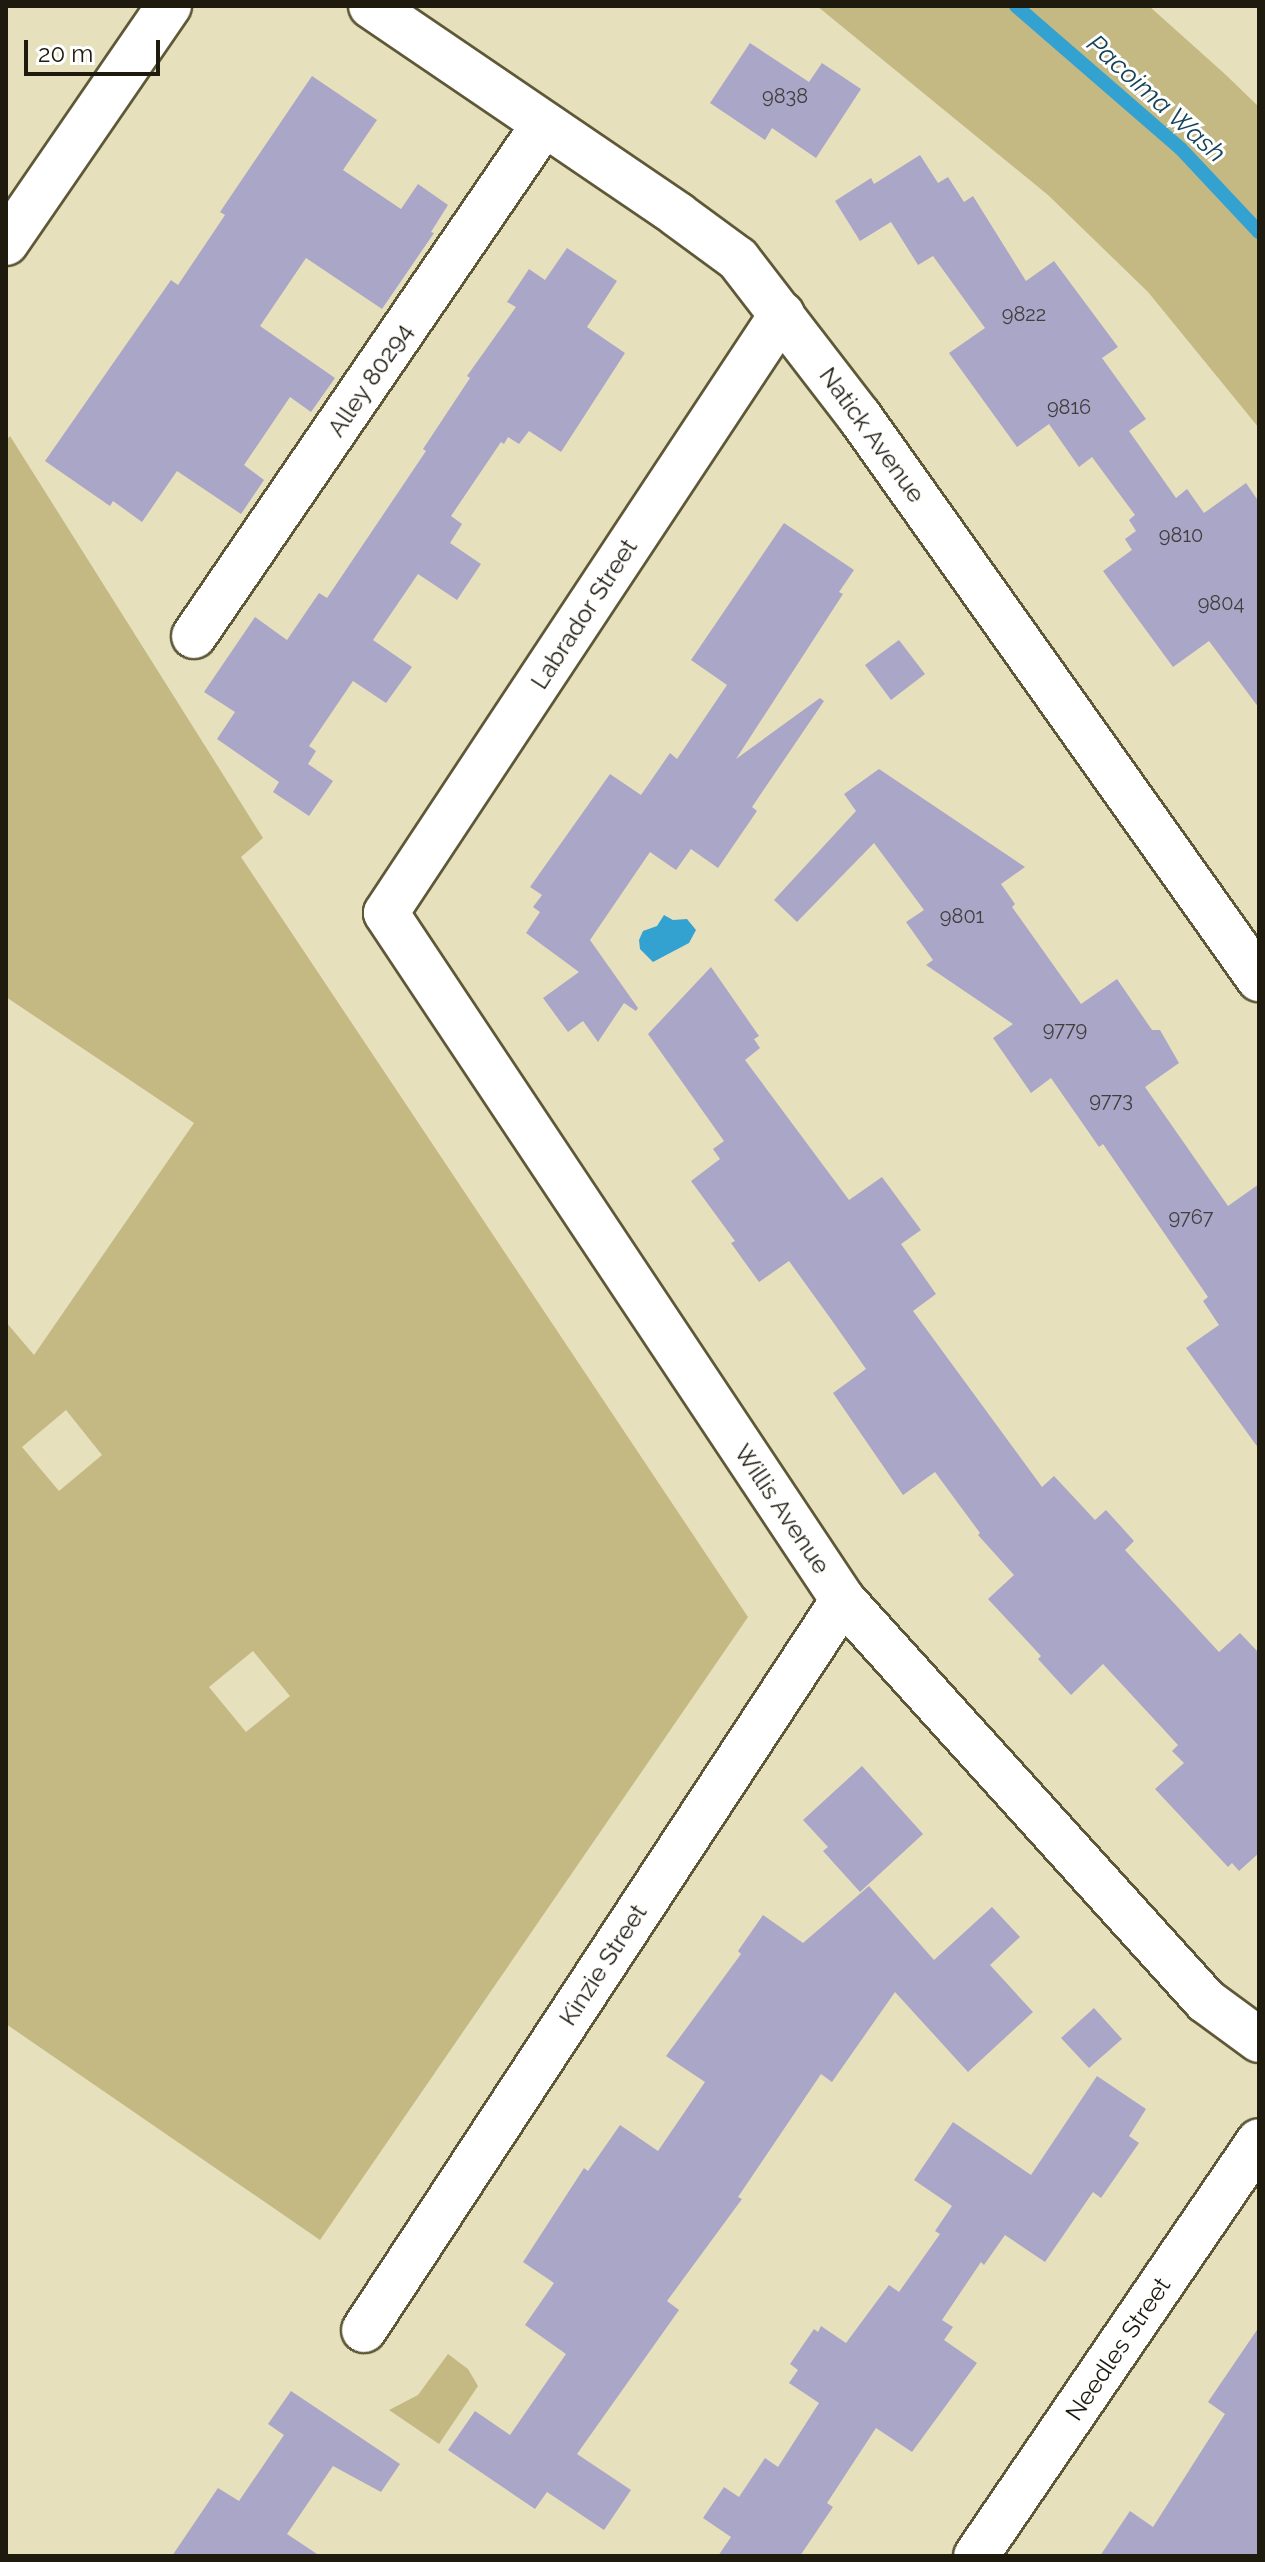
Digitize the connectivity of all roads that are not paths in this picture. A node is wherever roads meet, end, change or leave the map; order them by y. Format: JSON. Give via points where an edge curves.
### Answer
{"nodes":[{"id":1,"x":169,"y":6,"type":"edge"},
{"id":2,"x":371,"y":6,"type":"edge"},
{"id":3,"x":544,"y":124,"type":"junction"},
{"id":4,"x":6,"y":243,"type":"edge"},
{"id":5,"x":782,"y":314,"type":"junction"},
{"id":6,"x":194,"y":636,"type":"dead end"},
{"id":7,"x":386,"y":913,"type":"joint"},
{"id":8,"x":1259,"y":979,"type":"edge"},
{"id":9,"x":843,"y":1600,"type":"junction"},
{"id":10,"x":1259,"y":2040,"type":"edge"},
{"id":11,"x":1259,"y":2141,"type":"edge"},
{"id":12,"x":364,"y":2330,"type":"dead end"},
{"id":13,"x":976,"y":2556,"type":"edge"}],
"edges":[{"from":1,"to":4,"type":"street"},
{"from":2,"to":3,"type":"street","name":"Natick Avenue"},
{"from":3,"to":5,"type":"street","name":"Natick Avenue","via":[[738,259]]},
{"from":3,"to":6,"type":"street","name":"Alley 80294"},
{"from":5,"to":7,"type":"street","name":"Labrador Street"},
{"from":5,"to":8,"type":"street","name":"Natick Avenue"},
{"from":7,"to":9,"type":"street","name":"Willis Avenue"},
{"from":9,"to":10,"type":"street","name":"Willis Avenue","via":[[1206,2001]]},
{"from":9,"to":12,"type":"street","name":"Kinzie Street"},
{"from":11,"to":13,"type":"street","name":"Needles Street"}]}
